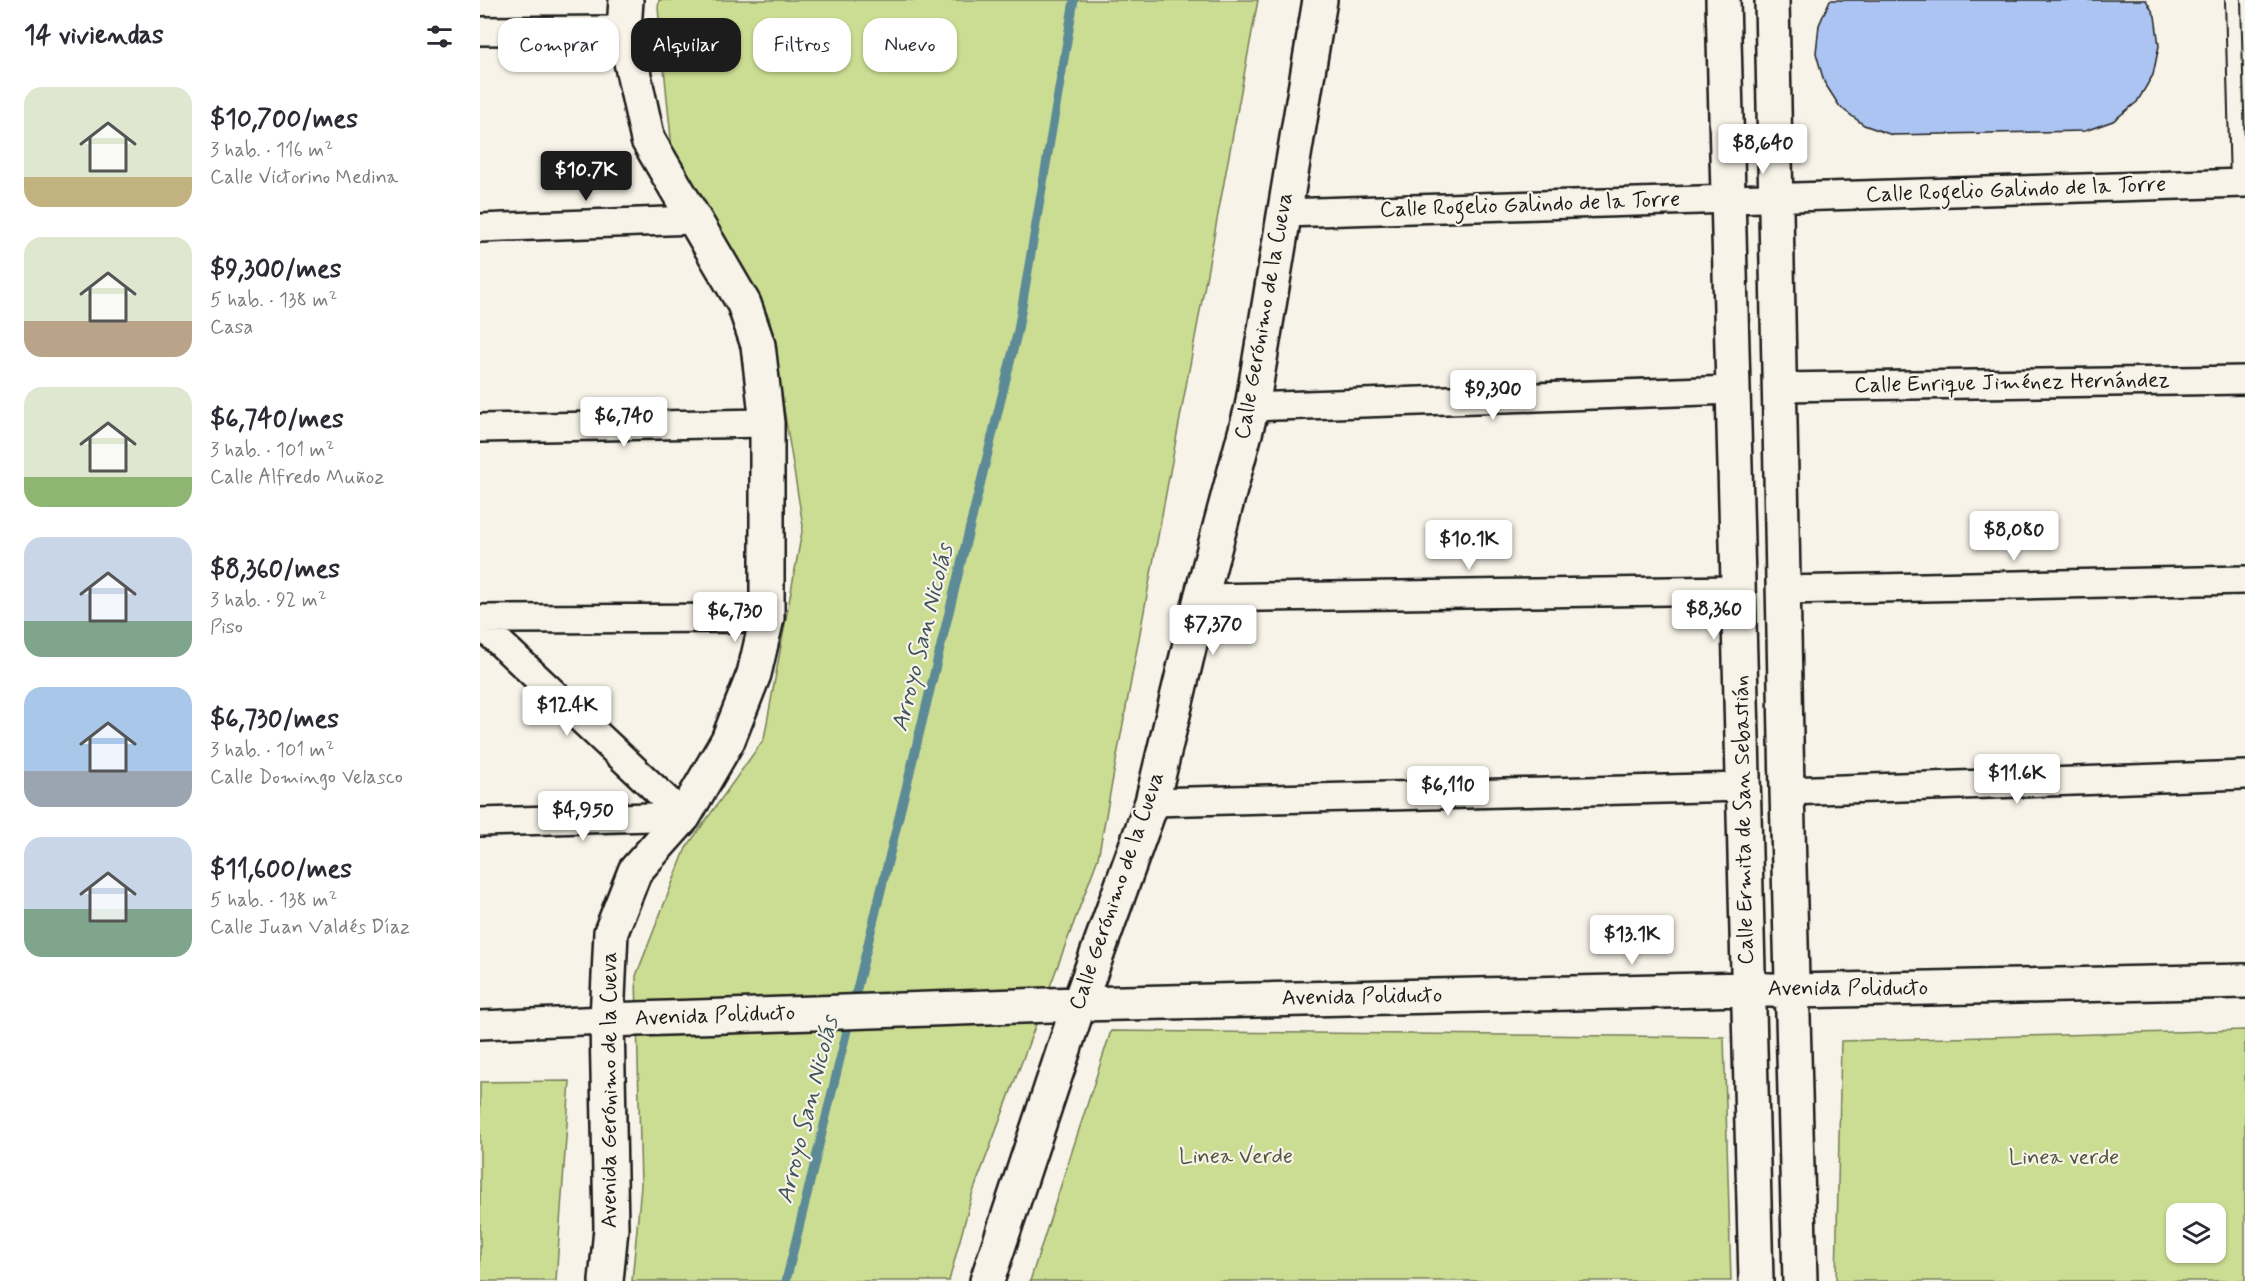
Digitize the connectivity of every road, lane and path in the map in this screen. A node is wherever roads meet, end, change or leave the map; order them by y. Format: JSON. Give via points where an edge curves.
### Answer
{"nodes":[{"id":1,"x":1320,"y":0,"type":"edge"},
{"id":2,"x":1723,"y":0,"type":"edge"},
{"id":3,"x":1772,"y":0,"type":"edge"},
{"id":4,"x":2233,"y":0,"type":"edge"},
{"id":5,"x":625,"y":15,"type":"edge"},
{"id":6,"x":480,"y":31,"type":"edge"},
{"id":7,"x":2242,"y":183,"type":"edge"},
{"id":8,"x":1776,"y":197,"type":"junction"},
{"id":9,"x":1728,"y":199,"type":"junction"},
{"id":10,"x":1283,"y":213,"type":"junction"},
{"id":11,"x":693,"y":220,"type":"junction"},
{"id":12,"x":480,"y":228,"type":"edge"},
{"id":13,"x":2245,"y":380,"type":"edge"},
{"id":14,"x":1780,"y":387,"type":"junction"},
{"id":15,"x":1733,"y":390,"type":"junction"},
{"id":16,"x":1252,"y":407,"type":"junction"},
{"id":17,"x":767,"y":423,"type":"junction"},
{"id":18,"x":480,"y":428,"type":"edge"},
{"id":19,"x":2245,"y":580,"type":"edge"},
{"id":20,"x":1738,"y":590,"type":"junction"},
{"id":21,"x":1784,"y":590,"type":"junction"},
{"id":22,"x":1201,"y":598,"type":"junction"},
{"id":23,"x":767,"y":618,"type":"junction"},
{"id":24,"x":480,"y":619,"type":"edge"},
{"id":25,"x":480,"y":624,"type":"edge"},
{"id":26,"x":2245,"y":775,"type":"edge"},
{"id":27,"x":1743,"y":787,"type":"junction"},
{"id":28,"x":1787,"y":791,"type":"junction"},
{"id":29,"x":1152,"y":802,"type":"junction"},
{"id":30,"x":684,"y":816,"type":"junction"},
{"id":31,"x":480,"y":822,"type":"edge"},
{"id":32,"x":2245,"y":981,"type":"edge"},
{"id":33,"x":1748,"y":989,"type":"junction"},
{"id":34,"x":1794,"y":991,"type":"junction"},
{"id":35,"x":1078,"y":1004,"type":"junction"},
{"id":36,"x":608,"y":1020,"type":"junction"},
{"id":37,"x":480,"y":1024,"type":"edge"},
{"id":38,"x":606,"y":1281,"type":"edge"},
{"id":39,"x":987,"y":1281,"type":"edge"},
{"id":40,"x":1756,"y":1281,"type":"edge"},
{"id":41,"x":1800,"y":1281,"type":"edge"}],
"edges":[{"from":1,"to":10,"type":"street","name":"Calle Gerónimo de la Cueva"},
{"from":2,"to":9,"type":"street","name":"Calle Ermita de San Sebastián"},
{"from":3,"to":8,"type":"street","name":"Calle Ermita de San Sebastián"},
{"from":4,"to":7,"type":"lane"},
{"from":5,"to":6,"type":"street"},
{"from":5,"to":11,"type":"street","name":"Avenida Gerónimo de la Cueva","via":[[648,140]]},
{"from":7,"to":8,"type":"street","name":"Calle Rogelio Galindo de la Torre"},
{"from":8,"to":9,"type":"street","name":"Calle Rogelio Galindo de la Torre"},
{"from":8,"to":14,"type":"street","name":"Calle Ermita de San Sebastián"},
{"from":9,"to":10,"type":"street","name":"Calle Rogelio Galindo de la Torre"},
{"from":9,"to":15,"type":"street","name":"Calle Ermita de San Sebastián"},
{"from":10,"to":16,"type":"street","name":"Calle Gerónimo de la Cueva"},
{"from":11,"to":12,"type":"street"},
{"from":11,"to":17,"type":"street","name":"Avenida Gerónimo de la Cueva","via":[[744,304],[758,345]]},
{"from":13,"to":14,"type":"street","name":"Calle Enrique Jiménez Hernández"},
{"from":14,"to":21,"type":"street","name":"Calle Ermita de San Sebastián"},
{"from":15,"to":16,"type":"street"},
{"from":15,"to":20,"type":"street","name":"Calle Ermita de San Sebastián"},
{"from":16,"to":22,"type":"street","name":"Calle Gerónimo de la Cueva"},
{"from":17,"to":18,"type":"street"},
{"from":17,"to":23,"type":"street","name":"Avenida Gerónimo de la Cueva"},
{"from":19,"to":21,"type":"street"},
{"from":20,"to":22,"type":"street"},
{"from":20,"to":27,"type":"street","name":"Calle Ermita de San Sebastián"},
{"from":21,"to":28,"type":"street","name":"Calle Ermita de San Sebastián"},
{"from":22,"to":29,"type":"street","name":"Calle Gerónimo de la Cueva"},
{"from":23,"to":24,"type":"street"},
{"from":23,"to":30,"type":"street","name":"Avenida Gerónimo de la Cueva","via":[[754,674],[728,740]]},
{"from":25,"to":30,"type":"street"},
{"from":26,"to":28,"type":"street"},
{"from":27,"to":29,"type":"street"},
{"from":27,"to":33,"type":"street","name":"Calle Ermita de San Sebastián"},
{"from":28,"to":34,"type":"street","name":"Calle Ermita de San Sebastián"},
{"from":29,"to":35,"type":"street","name":"Calle Gerónimo de la Cueva"},
{"from":30,"to":31,"type":"street"},
{"from":30,"to":36,"type":"street","name":"Avenida Gerónimo de la Cueva","via":[[635,870],[610,932]]},
{"from":32,"to":34,"type":"street","name":"Avenida Poliducto"},
{"from":33,"to":34,"type":"street","name":"Avenida Poliducto"},
{"from":33,"to":35,"type":"street","name":"Avenida Poliducto"},
{"from":33,"to":40,"type":"street","name":"Calle Ermita de San Sebastián"},
{"from":34,"to":41,"type":"street","name":"Calle Ermita de San Sebastián"},
{"from":35,"to":36,"type":"street","name":"Avenida Poliducto"},
{"from":35,"to":39,"type":"street","name":"Calle Gerónimo de la Cueva"},
{"from":36,"to":37,"type":"street","name":"Avenida Poliducto"},
{"from":36,"to":38,"type":"street","name":"Avenida Gerónimo de la Cueva","via":[[611,1229]]}]}
